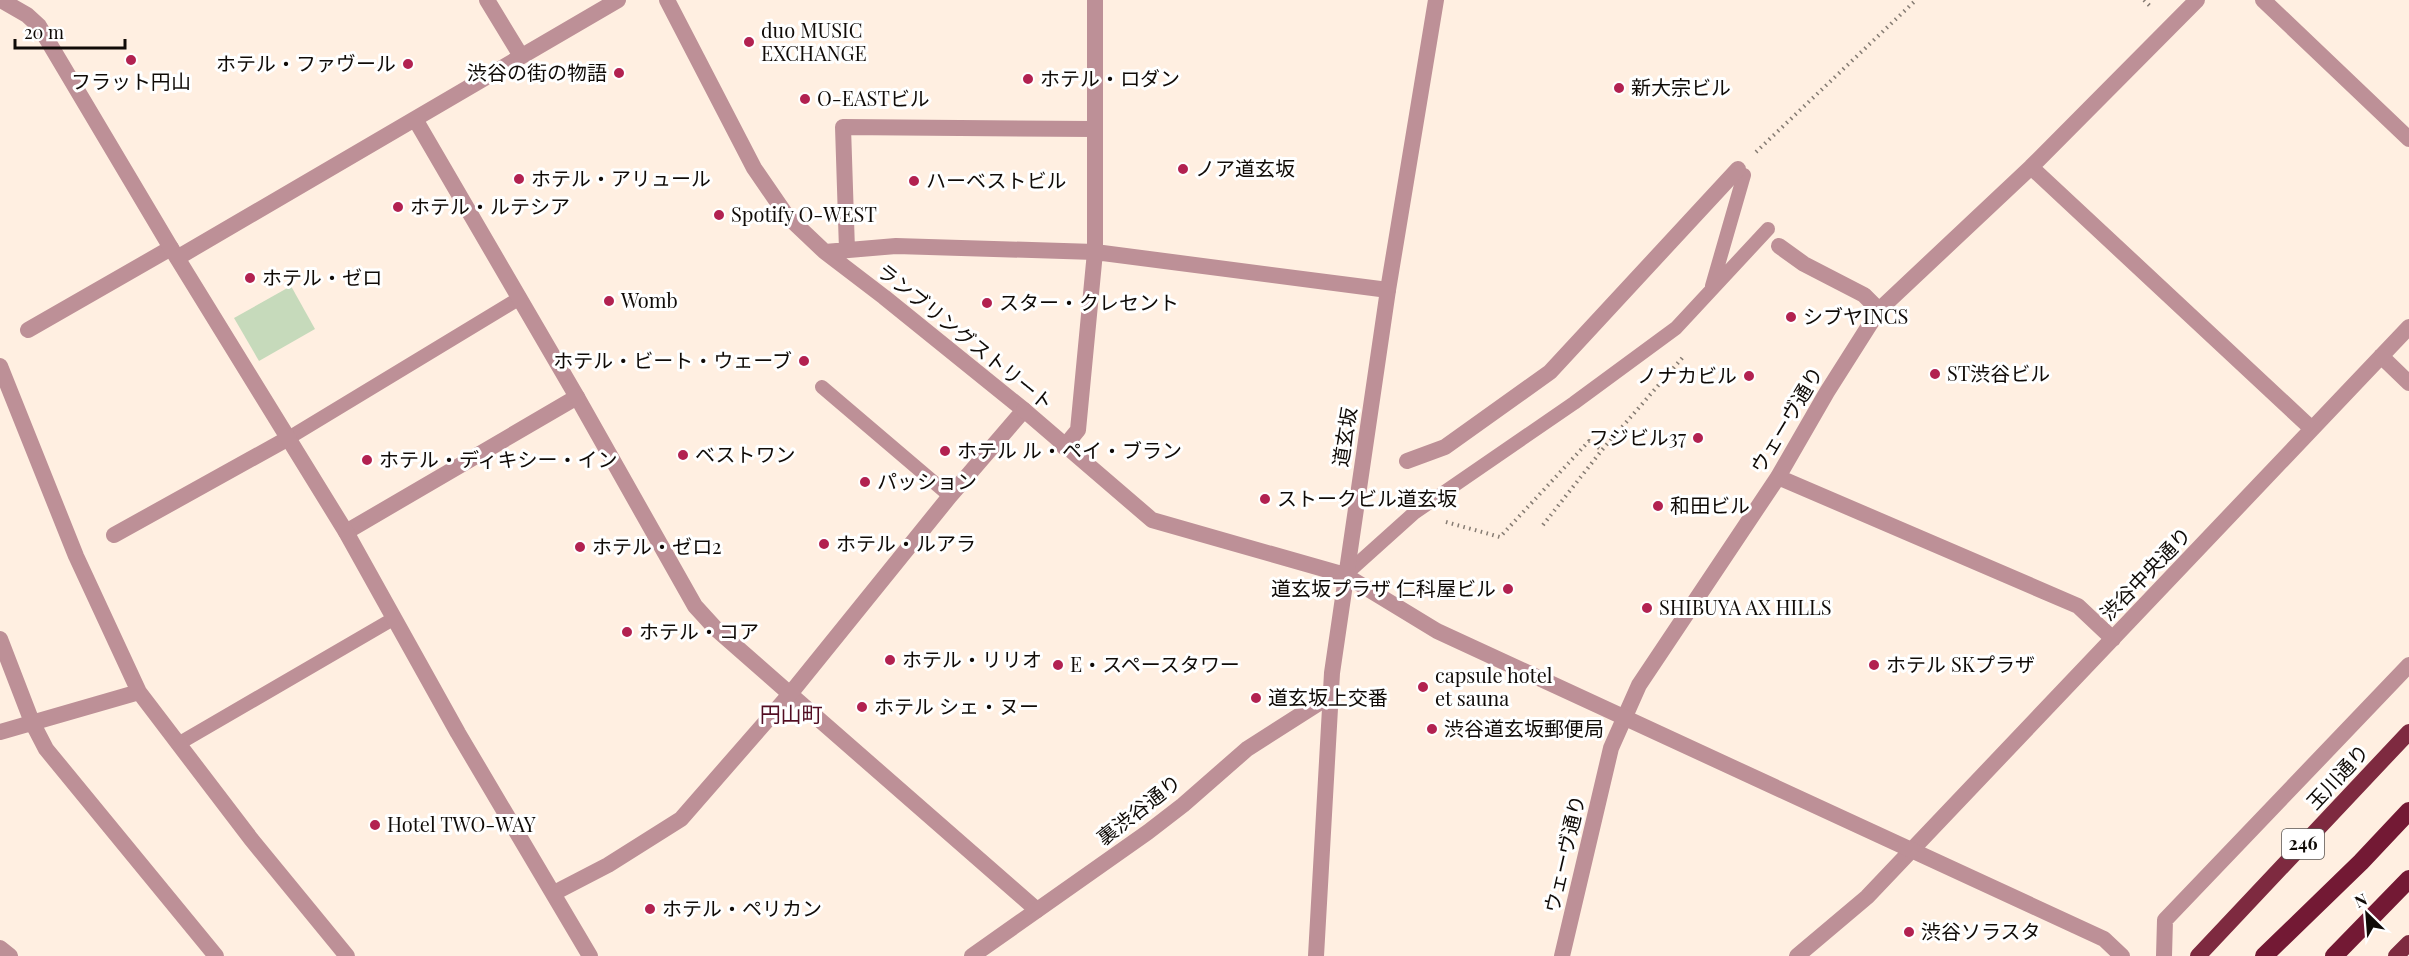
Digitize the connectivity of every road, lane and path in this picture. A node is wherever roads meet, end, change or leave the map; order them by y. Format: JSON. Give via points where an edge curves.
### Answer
{"nodes":[{"id":1,"x":1,"y":0,"type":"edge"},
{"id":2,"x":488,"y":0,"type":"edge"},
{"id":3,"x":618,"y":0,"type":"edge"},
{"id":4,"x":667,"y":0,"type":"edge"},
{"id":5,"x":1095,"y":0,"type":"edge"},
{"id":6,"x":1436,"y":0,"type":"edge"},
{"id":7,"x":1916,"y":0,"type":"edge"},
{"id":8,"x":2197,"y":0,"type":"edge"},
{"id":9,"x":2263,"y":0,"type":"edge"},
{"id":10,"x":521,"y":56,"type":"junction"},
{"id":11,"x":415,"y":119,"type":"junction"},
{"id":12,"x":1093,"y":129,"type":"junction"},
{"id":13,"x":2409,"y":138,"type":"edge"},
{"id":14,"x":2031,"y":167,"type":"junction"},
{"id":15,"x":1741,"y":172,"type":"junction"},
{"id":16,"x":1767,"y":229,"type":"dead end"},
{"id":17,"x":1779,"y":246,"type":"dead end"},
{"id":18,"x":847,"y":250,"type":"junction"},
{"id":19,"x":825,"y":252,"type":"junction"},
{"id":20,"x":1095,"y":252,"type":"junction"},
{"id":21,"x":174,"y":253,"type":"junction"},
{"id":22,"x":1388,"y":290,"type":"junction"},
{"id":23,"x":1711,"y":291,"type":"junction"},
{"id":24,"x":520,"y":298,"type":"junction"},
{"id":25,"x":1879,"y":310,"type":"junction"},
{"id":26,"x":2409,"y":327,"type":"edge"},
{"id":27,"x":28,"y":330,"type":"dead end"},
{"id":28,"x":1687,"y":352,"type":"dead end"},
{"id":29,"x":2381,"y":356,"type":"junction"},
{"id":30,"x":0,"y":366,"type":"edge"},
{"id":31,"x":2409,"y":383,"type":"edge"},
{"id":32,"x":822,"y":387,"type":"dead end"},
{"id":33,"x":577,"y":397,"type":"junction"},
{"id":34,"x":1024,"y":410,"type":"junction"},
{"id":35,"x":2312,"y":429,"type":"junction"},
{"id":36,"x":287,"y":439,"type":"junction"},
{"id":37,"x":1064,"y":447,"type":"junction"},
{"id":38,"x":1602,"y":450,"type":"junction"},
{"id":39,"x":1407,"y":460,"type":"dead end"},
{"id":40,"x":1778,"y":477,"type":"junction"},
{"id":41,"x":950,"y":496,"type":"junction"},
{"id":42,"x":1414,"y":513,"type":"junction"},
{"id":43,"x":1543,"y":525,"type":"dead end"},
{"id":44,"x":346,"y":532,"type":"junction"},
{"id":45,"x":114,"y":535,"type":"dead end"},
{"id":46,"x":1345,"y":575,"type":"junction"},
{"id":47,"x":393,"y":619,"type":"junction"},
{"id":48,"x":0,"y":639,"type":"edge"},
{"id":49,"x":2113,"y":639,"type":"junction"},
{"id":50,"x":2409,"y":665,"type":"edge"},
{"id":51,"x":139,"y":692,"type":"junction"},
{"id":52,"x":790,"y":694,"type":"junction"},
{"id":53,"x":1330,"y":696,"type":"junction"},
{"id":54,"x":1625,"y":717,"type":"junction"},
{"id":55,"x":32,"y":722,"type":"junction"},
{"id":56,"x":0,"y":732,"type":"edge"},
{"id":57,"x":2409,"y":732,"type":"edge"},
{"id":58,"x":178,"y":744,"type":"junction"},
{"id":59,"x":2409,"y":811,"type":"edge"},
{"id":60,"x":1912,"y":849,"type":"junction"},
{"id":61,"x":2409,"y":879,"type":"edge"},
{"id":62,"x":554,"y":893,"type":"junction"},
{"id":63,"x":1037,"y":910,"type":"junction"},
{"id":64,"x":2409,"y":943,"type":"edge"},
{"id":65,"x":0,"y":948,"type":"edge"},
{"id":66,"x":10,"y":956,"type":"edge"},
{"id":67,"x":216,"y":956,"type":"edge"},
{"id":68,"x":347,"y":956,"type":"edge"},
{"id":69,"x":590,"y":956,"type":"edge"},
{"id":70,"x":972,"y":956,"type":"edge"},
{"id":71,"x":1316,"y":956,"type":"edge"},
{"id":72,"x":1562,"y":956,"type":"edge"},
{"id":73,"x":1797,"y":956,"type":"edge"},
{"id":74,"x":2122,"y":956,"type":"edge"},
{"id":75,"x":2164,"y":956,"type":"edge"},
{"id":76,"x":2198,"y":956,"type":"edge"},
{"id":77,"x":2264,"y":956,"type":"edge"},
{"id":78,"x":2334,"y":956,"type":"edge"},
{"id":79,"x":2396,"y":956,"type":"edge"}],
"edges":[{"from":1,"to":21,"type":"street","via":[[39,26]]},
{"from":2,"to":10,"type":"street"},
{"from":3,"to":10,"type":"street"},
{"from":4,"to":19,"type":"street","name":"ランブリングストリート","via":[[754,168],[787,216]]},
{"from":5,"to":12,"type":"street"},
{"from":6,"to":22,"type":"street","name":"道玄坂"},
{"from":7,"to":15,"type":"path"},
{"from":8,"to":14,"type":"street","name":"ウェーヴ通り"},
{"from":9,"to":13,"type":"street"},
{"from":10,"to":11,"type":"street"},
{"from":11,"to":21,"type":"street"},
{"from":11,"to":24,"type":"street"},
{"from":12,"to":18,"type":"street","via":[[843,128]]},
{"from":12,"to":20,"type":"street"},
{"from":14,"to":25,"type":"street","name":"ウェーヴ通り"},
{"from":14,"to":35,"type":"street"},
{"from":15,"to":23,"type":"lane"},
{"from":15,"to":39,"type":"street","via":[[1550,372],[1445,447]]},
{"from":16,"to":23,"type":"lane"},
{"from":17,"to":25,"type":"street","via":[[1804,264],[1864,295]]},
{"from":18,"to":19,"type":"street"},
{"from":18,"to":20,"type":"street","via":[[896,246]]},
{"from":19,"to":34,"type":"street","name":"ランブリングストリート"},
{"from":20,"to":22,"type":"street"},
{"from":20,"to":37,"type":"street","via":[[1078,430]]},
{"from":21,"to":27,"type":"street"},
{"from":21,"to":36,"type":"street"},
{"from":22,"to":46,"type":"street","name":"道玄坂"},
{"from":23,"to":42,"type":"lane","via":[[1676,328],[1646,351]]},
{"from":24,"to":33,"type":"street"},
{"from":24,"to":36,"type":"lane"},
{"from":25,"to":40,"type":"street","name":"ウェーヴ通り"},
{"from":26,"to":29,"type":"street","name":"渋谷中央通り"},
{"from":28,"to":38,"type":"path"},
{"from":29,"to":31,"type":"street"},
{"from":29,"to":35,"type":"street","name":"渋谷中央通り"},
{"from":30,"to":51,"type":"street","via":[[76,556]]},
{"from":32,"to":41,"type":"lane"},
{"from":33,"to":44,"type":"street"},
{"from":33,"to":52,"type":"street","via":[[695,606]]},
{"from":34,"to":37,"type":"street","name":"ランブリングストリート"},
{"from":34,"to":41,"type":"street"},
{"from":35,"to":49,"type":"street","name":"渋谷中央通り"},
{"from":36,"to":44,"type":"street"},
{"from":36,"to":45,"type":"street"},
{"from":37,"to":46,"type":"street","name":"ランブリングストリート","via":[[1152,520]]},
{"from":38,"to":42,"type":"path","via":[[1589,441],[1500,537]]},
{"from":38,"to":43,"type":"path"},
{"from":40,"to":49,"type":"street","via":[[2078,606]]},
{"from":40,"to":54,"type":"street","name":"ウェーヴ通り","via":[[1640,685]]},
{"from":41,"to":52,"type":"street"},
{"from":42,"to":46,"type":"lane"},
{"from":44,"to":47,"type":"street"},
{"from":46,"to":53,"type":"street","name":"道玄坂"},
{"from":46,"to":54,"type":"street","name":"ランブリングストリート","via":[[1437,631]]},
{"from":47,"to":58,"type":"lane"},
{"from":47,"to":62,"type":"street"},
{"from":48,"to":55,"type":"street"},
{"from":49,"to":60,"type":"street","name":"渋谷中央通り"},
{"from":50,"to":75,"type":"street","via":[[2165,920]]},
{"from":51,"to":55,"type":"street"},
{"from":51,"to":58,"type":"street"},
{"from":52,"to":62,"type":"street","via":[[681,819]]},
{"from":52,"to":63,"type":"street"},
{"from":53,"to":63,"type":"street","name":"裏渋谷通り","via":[[1247,748],[1165,819]]},
{"from":53,"to":71,"type":"street","name":"道玄坂"},
{"from":54,"to":60,"type":"street","name":"ランブリングストリート"},
{"from":54,"to":72,"type":"street","name":"ウェーヴ通り","via":[[1611,748]]},
{"from":55,"to":56,"type":"street"},
{"from":55,"to":67,"type":"street","via":[[45,749]]},
{"from":57,"to":76,"type":"highway","name":"玉川通り","number":"246"},
{"from":58,"to":68,"type":"street"},
{"from":59,"to":77,"type":"highway"},
{"from":60,"to":73,"type":"street","name":"渋谷中央通り","via":[[1867,897]]},
{"from":60,"to":74,"type":"street","name":"ランブリングストリート","via":[[2104,939]]},
{"from":61,"to":78,"type":"highway"},
{"from":62,"to":69,"type":"street"},
{"from":63,"to":70,"type":"street","name":"裏渋谷通り"},
{"from":64,"to":79,"type":"highway"},
{"from":65,"to":66,"type":"street"}]}
